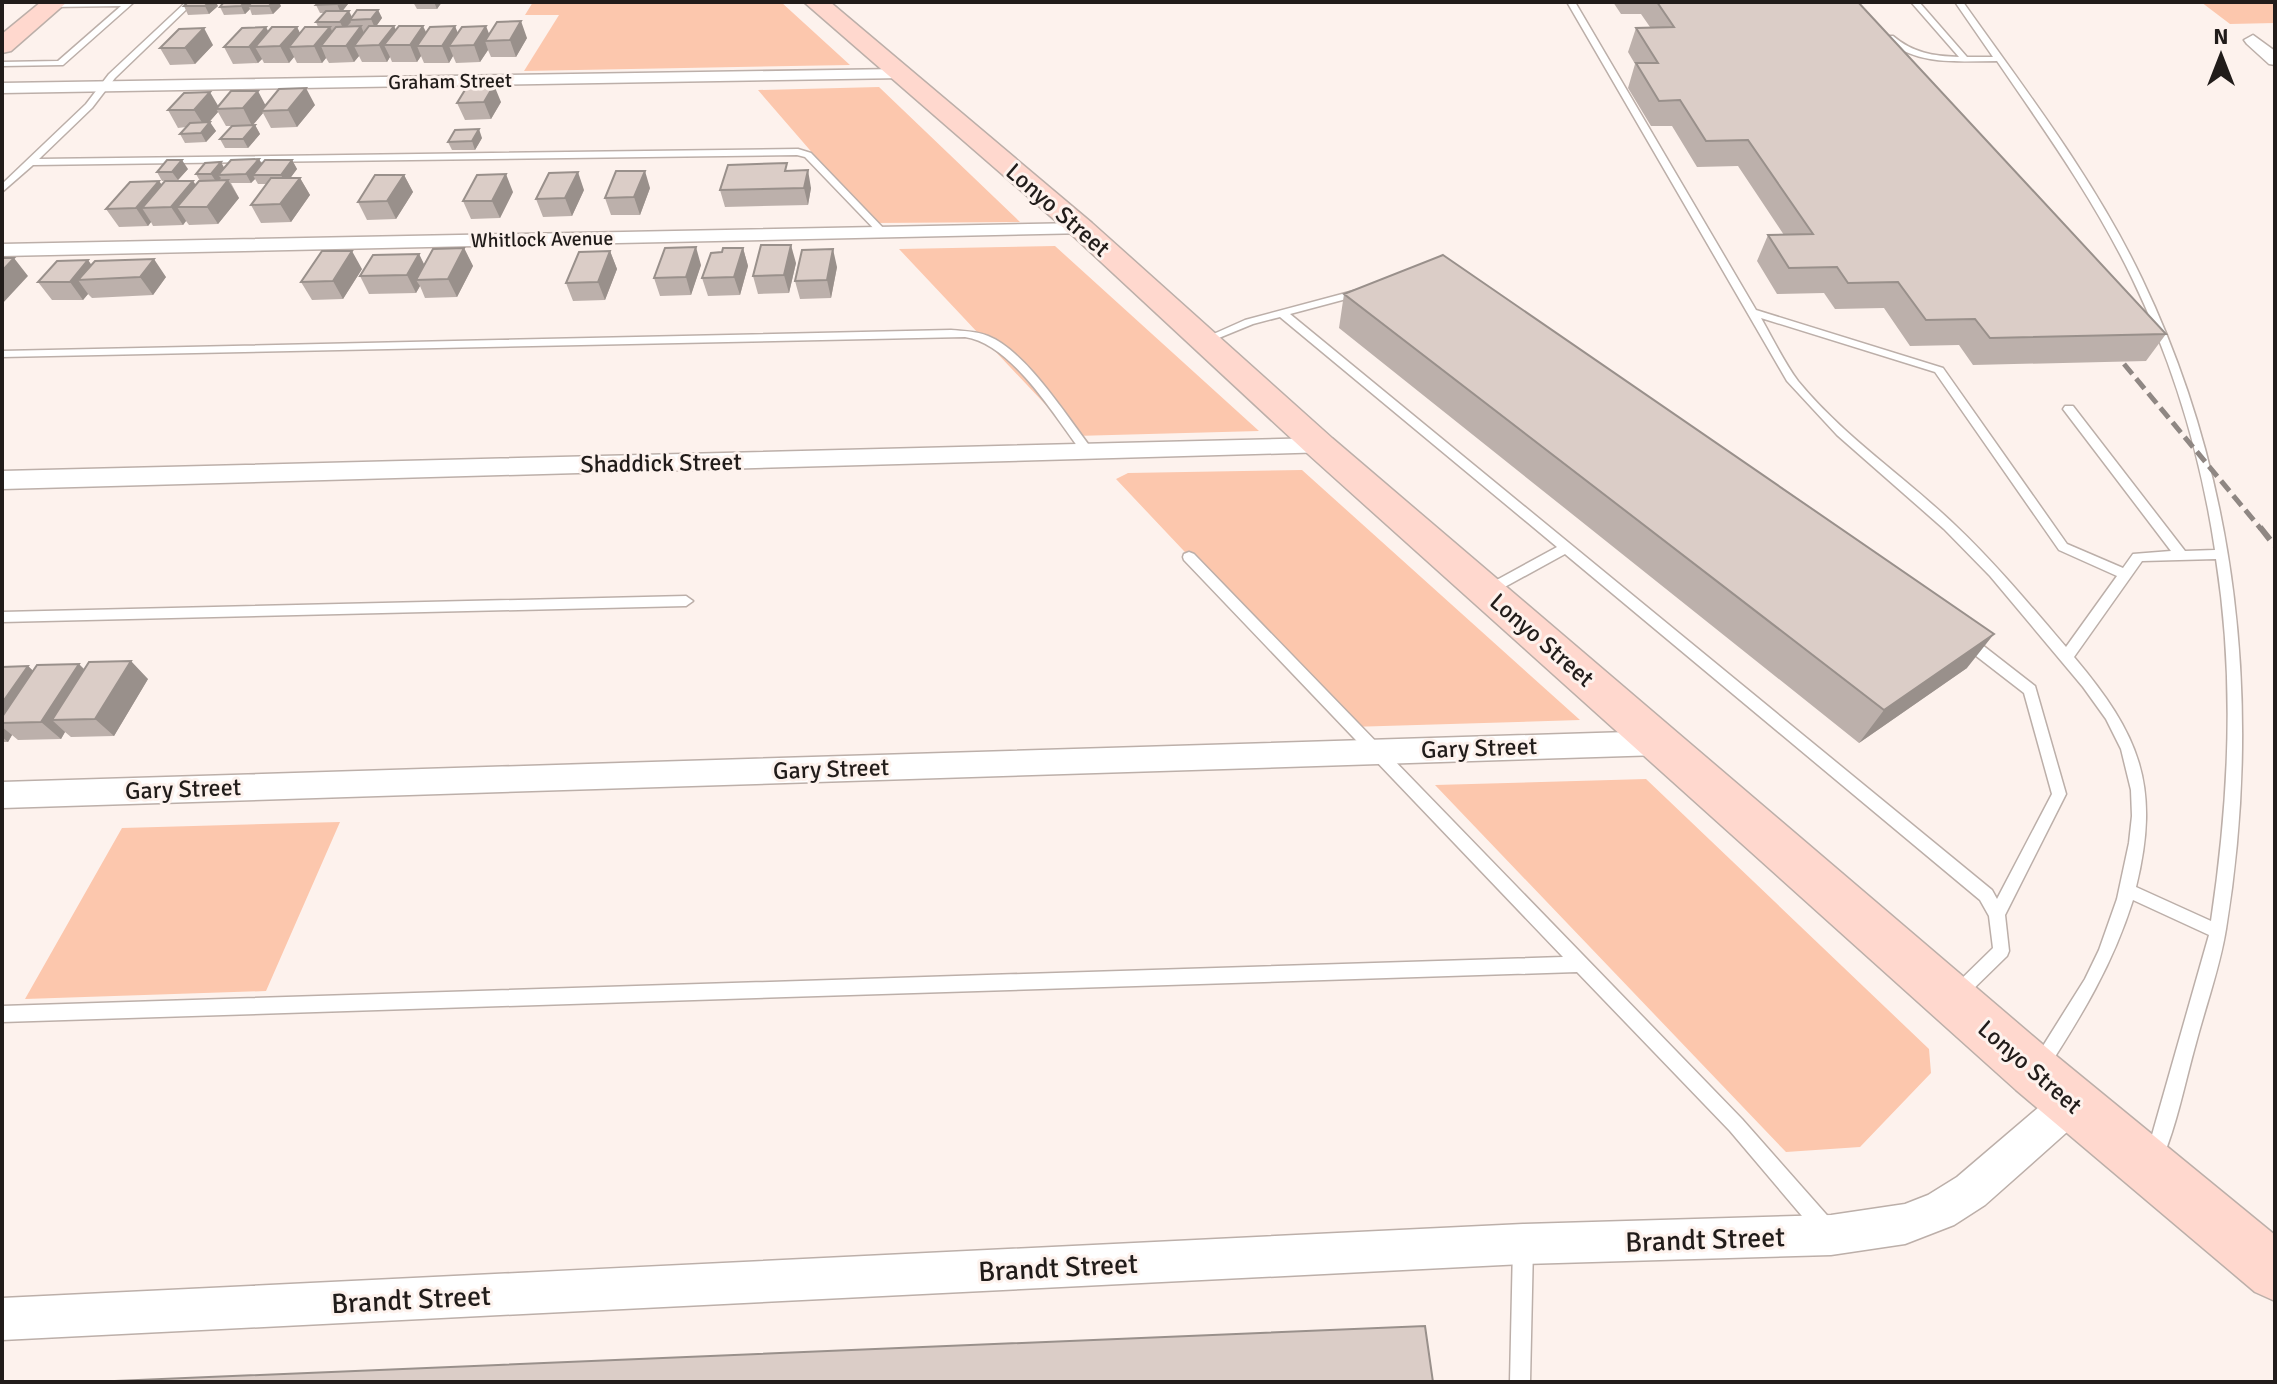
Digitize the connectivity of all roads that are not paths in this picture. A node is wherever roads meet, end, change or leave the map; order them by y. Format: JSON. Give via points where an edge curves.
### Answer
{"nodes":[{"id":1,"x":190,"y":2,"type":"edge"},
{"id":2,"x":816,"y":2,"type":"edge"},
{"id":3,"x":1571,"y":2,"type":"edge"},
{"id":4,"x":1915,"y":2,"type":"edge"},
{"id":5,"x":1959,"y":2,"type":"edge"},
{"id":6,"x":53,"y":4,"type":"edge"},
{"id":7,"x":1884,"y":32,"type":"edge"},
{"id":8,"x":2275,"y":39,"type":"edge"},
{"id":9,"x":2,"y":46,"type":"edge"},
{"id":10,"x":1964,"y":58,"type":"junction"},
{"id":11,"x":1999,"y":59,"type":"junction"},
{"id":12,"x":2275,"y":60,"type":"edge"},
{"id":13,"x":2,"y":64,"type":"edge"},
{"id":14,"x":898,"y":74,"type":"junction"},
{"id":15,"x":105,"y":86,"type":"junction"},
{"id":16,"x":2,"y":88,"type":"edge"},
{"id":17,"x":30,"y":162,"type":"junction"},
{"id":18,"x":2,"y":189,"type":"edge"},
{"id":19,"x":1082,"y":229,"type":"junction"},
{"id":20,"x":883,"y":233,"type":"junction"},
{"id":21,"x":2,"y":250,"type":"edge"},
{"id":22,"x":1379,"y":287,"type":"edge"},
{"id":23,"x":1752,"y":312,"type":"junction"},
{"id":24,"x":1282,"y":313,"type":"junction"},
{"id":25,"x":1205,"y":340,"type":"junction"},
{"id":26,"x":2,"y":354,"type":"edge"},
{"id":27,"x":2069,"y":409,"type":"dead end"},
{"id":28,"x":1320,"y":446,"type":"junction"},
{"id":29,"x":1088,"y":452,"type":"junction"},
{"id":30,"x":2,"y":480,"type":"edge"},
{"id":31,"x":1567,"y":547,"type":"junction"},
{"id":32,"x":2222,"y":554,"type":"junction"},
{"id":33,"x":2182,"y":556,"type":"junction"},
{"id":34,"x":1189,"y":557,"type":"dead end"},
{"id":35,"x":2126,"y":575,"type":"junction"},
{"id":36,"x":1486,"y":591,"type":"junction"},
{"id":37,"x":686,"y":601,"type":"dead end"},
{"id":38,"x":2,"y":617,"type":"edge"},
{"id":39,"x":1955,"y":633,"type":"edge"},
{"id":40,"x":2066,"y":657,"type":"junction"},
{"id":41,"x":1660,"y":743,"type":"junction"},
{"id":42,"x":1377,"y":752,"type":"junction"},
{"id":43,"x":2,"y":795,"type":"edge"},
{"id":44,"x":2127,"y":890,"type":"junction"},
{"id":45,"x":1997,"y":915,"type":"junction"},
{"id":46,"x":2218,"y":932,"type":"junction"},
{"id":47,"x":1582,"y":964,"type":"junction"},
{"id":48,"x":1952,"y":999,"type":"junction"},
{"id":49,"x":2,"y":1014,"type":"edge"},
{"id":50,"x":2035,"y":1072,"type":"junction"},
{"id":51,"x":2072,"y":1103,"type":"junction"},
{"id":52,"x":2151,"y":1169,"type":"junction"},
{"id":53,"x":1831,"y":1235,"type":"junction"},
{"id":54,"x":1523,"y":1244,"type":"junction"},
{"id":55,"x":2275,"y":1272,"type":"edge"},
{"id":56,"x":2,"y":1319,"type":"edge"},
{"id":57,"x":1520,"y":1382,"type":"edge"}],
"edges":[{"from":1,"to":15,"type":"lane"},
{"from":2,"to":14,"type":"street","name":"Lonyo Street"},
{"from":3,"to":23,"type":"lane"},
{"from":4,"to":10,"type":"lane"},
{"from":5,"to":11,"type":"lane"},
{"from":6,"to":9,"type":"street"},
{"from":6,"to":13,"type":"lane","via":[[129,3],[60,63]]},
{"from":7,"to":10,"type":"lane","via":[[1901,50]]},
{"from":8,"to":12,"type":"street","via":[[2253,40]]},
{"from":10,"to":11,"type":"lane"},
{"from":11,"to":32,"type":"lane","via":[[2072,165],[2136,277],[2182,383]]},
{"from":14,"to":15,"type":"street","name":"Graham Street"},
{"from":14,"to":19,"type":"street","name":"Lonyo Street"},
{"from":15,"to":16,"type":"street","name":"Graham Street"},
{"from":15,"to":17,"type":"lane"},
{"from":17,"to":18,"type":"lane"},
{"from":17,"to":20,"type":"lane","via":[[798,152],[808,155]]},
{"from":19,"to":20,"type":"street","name":"Whitlock Avenue"},
{"from":19,"to":25,"type":"street","name":"Lonyo Street"},
{"from":20,"to":21,"type":"street","name":"Whitlock Avenue"},
{"from":22,"to":24,"type":"lane"},
{"from":23,"to":35,"type":"lane","via":[[1939,370],[2063,547]]},
{"from":23,"to":40,"type":"lane","via":[[1791,379],[1818,413],[1963,539]]},
{"from":24,"to":25,"type":"lane"},
{"from":24,"to":31,"type":"lane"},
{"from":25,"to":28,"type":"street","name":"Lonyo Street"},
{"from":26,"to":29,"type":"lane","via":[[964,334],[990,341],[1013,359]]},
{"from":27,"to":33,"type":"lane"},
{"from":28,"to":29,"type":"street","name":"Shaddick Street"},
{"from":28,"to":36,"type":"street","name":"Lonyo Street"},
{"from":29,"to":30,"type":"street","name":"Shaddick Street"},
{"from":31,"to":36,"type":"lane"},
{"from":31,"to":45,"type":"lane","via":[[1986,895]]},
{"from":32,"to":33,"type":"lane"},
{"from":32,"to":46,"type":"lane","via":[[2237,698],[2235,788]]},
{"from":33,"to":35,"type":"lane","via":[[2138,557]]},
{"from":34,"to":42,"type":"lane"},
{"from":35,"to":40,"type":"lane"},
{"from":36,"to":41,"type":"street","name":"Lonyo Street"},
{"from":37,"to":38,"type":"lane"},
{"from":39,"to":45,"type":"lane","via":[[2030,690],[2059,794]]},
{"from":40,"to":44,"type":"lane","via":[[2120,733],[2134,765],[2139,792],[2136,848]]},
{"from":41,"to":42,"type":"street","name":"Gary Street"},
{"from":41,"to":48,"type":"street","name":"Lonyo Street"},
{"from":42,"to":43,"type":"street","name":"Gary Street"},
{"from":42,"to":47,"type":"lane"},
{"from":44,"to":46,"type":"lane"},
{"from":44,"to":50,"type":"lane","via":[[2097,973]]},
{"from":45,"to":48,"type":"lane","via":[[2001,951]]},
{"from":46,"to":52,"type":"lane"},
{"from":47,"to":49,"type":"lane"},
{"from":47,"to":53,"type":"lane","via":[[1736,1125]]},
{"from":48,"to":50,"type":"street","name":"Lonyo Street"},
{"from":50,"to":51,"type":"street","name":"Lonyo Street"},
{"from":51,"to":52,"type":"street","name":"Lonyo Street"},
{"from":51,"to":53,"type":"street","name":"Brandt Street","via":[[1971,1191],[1940,1211],[1905,1224]]},
{"from":52,"to":55,"type":"street","name":"Lonyo Street"},
{"from":53,"to":54,"type":"street","name":"Brandt Street"},
{"from":54,"to":56,"type":"street","name":"Brandt Street"},
{"from":54,"to":57,"type":"lane"}]}
